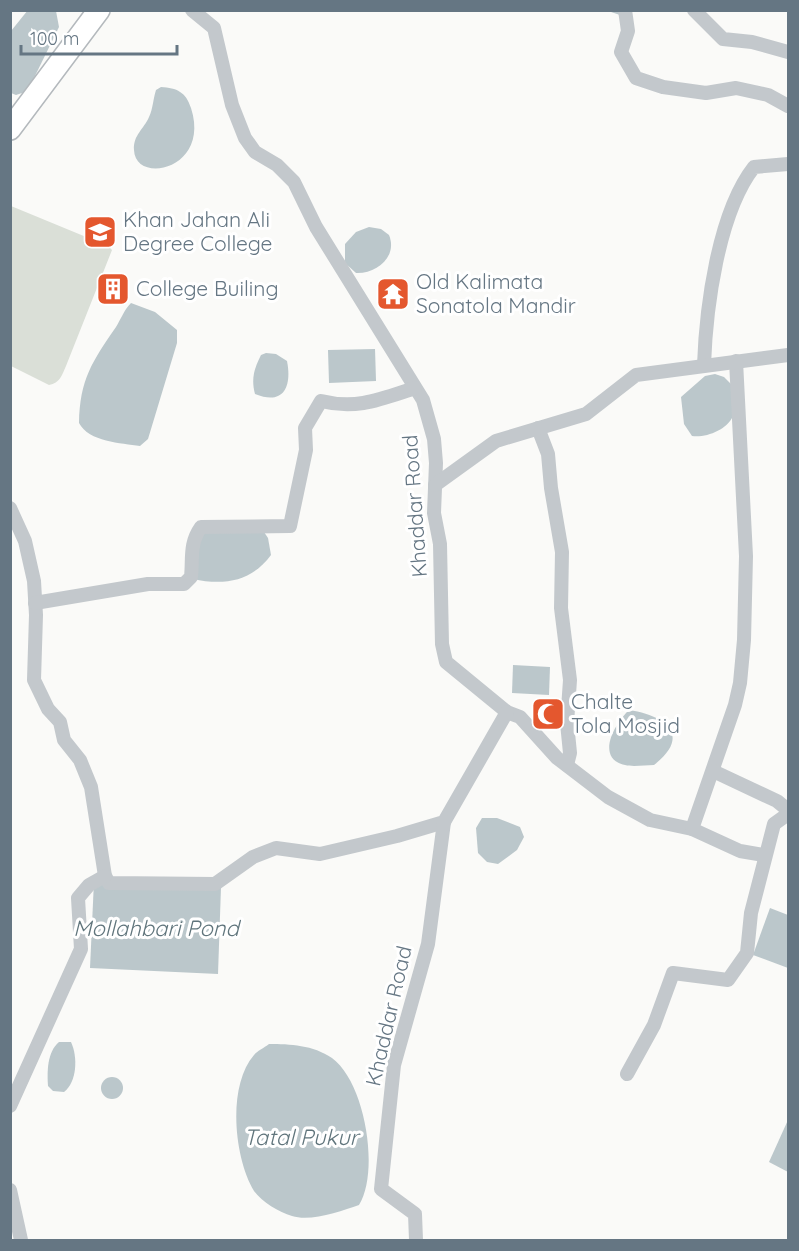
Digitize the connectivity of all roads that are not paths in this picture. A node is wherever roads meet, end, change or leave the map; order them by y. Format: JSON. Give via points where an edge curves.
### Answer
{"nodes":[{"id":1,"x":99,"y":10,"type":"edge"},
{"id":2,"x":192,"y":10,"type":"edge"},
{"id":3,"x":694,"y":10,"type":"edge"},
{"id":4,"x":621,"y":12,"type":"edge"},
{"id":5,"x":789,"y":52,"type":"edge"},
{"id":6,"x":789,"y":106,"type":"edge"},
{"id":7,"x":10,"y":129,"type":"edge"},
{"id":8,"x":789,"y":164,"type":"edge"},
{"id":9,"x":789,"y":355,"type":"edge"},
{"id":10,"x":736,"y":361,"type":"junction"},
{"id":11,"x":704,"y":365,"type":"junction"},
{"id":12,"x":415,"y":388,"type":"junction"},
{"id":13,"x":538,"y":428,"type":"junction"},
{"id":14,"x":435,"y":485,"type":"junction"},
{"id":15,"x":10,"y":508,"type":"edge"},
{"id":16,"x":35,"y":603,"type":"junction"},
{"id":17,"x":507,"y":712,"type":"junction"},
{"id":18,"x":567,"y":765,"type":"junction"},
{"id":19,"x":713,"y":771,"type":"junction"},
{"id":20,"x":789,"y":812,"type":"edge"},
{"id":21,"x":444,"y":822,"type":"junction"},
{"id":22,"x":695,"y":830,"type":"junction"},
{"id":23,"x":764,"y":855,"type":"junction"},
{"id":24,"x":105,"y":876,"type":"junction"},
{"id":25,"x":627,"y":1074,"type":"dead end"},
{"id":26,"x":10,"y":1106,"type":"edge"},
{"id":27,"x":10,"y":1190,"type":"edge"},
{"id":28,"x":21,"y":1240,"type":"edge"},
{"id":29,"x":416,"y":1240,"type":"edge"}],
"edges":[{"from":1,"to":7,"type":"highway"},
{"from":2,"to":12,"type":"street","name":"Khaddar Road","via":[[214,28],[232,105],[245,138],[255,152],[277,165],[294,182],[316,227]]},
{"from":3,"to":5,"type":"street","via":[[723,39]]},
{"from":4,"to":6,"type":"street","via":[[628,32],[621,52],[636,78],[663,87],[706,93],[736,88],[768,95]]},
{"from":8,"to":11,"type":"street","via":[[754,167],[737,194],[719,251]]},
{"from":9,"to":10,"type":"street"},
{"from":10,"to":11,"type":"street"},
{"from":10,"to":19,"type":"street","via":[[746,556],[744,640],[740,683]]},
{"from":11,"to":13,"type":"street","via":[[636,375],[586,414]]},
{"from":12,"to":14,"type":"street","name":"Khaddar Road","via":[[423,400],[434,439]]},
{"from":12,"to":16,"type":"street","via":[[364,404],[342,407],[321,401],[305,428],[306,450],[290,526],[201,527],[190,552],[192,577],[184,584],[148,585]]},
{"from":13,"to":14,"type":"street","via":[[496,441]]},
{"from":13,"to":18,"type":"street","via":[[548,454],[562,552],[561,608],[570,680]]},
{"from":14,"to":17,"type":"street","name":"Khaddar Road","via":[[446,662]]},
{"from":15,"to":16,"type":"street","via":[[28,553]]},
{"from":16,"to":24,"type":"street","via":[[34,680],[48,709],[60,722],[64,740],[80,760],[91,787]]},
{"from":17,"to":18,"type":"street","name":"Khaddar Road","via":[[520,717]]},
{"from":17,"to":21,"type":"street"},
{"from":18,"to":22,"type":"street","name":"Khaddar Road","via":[[626,809],[650,820]]},
{"from":19,"to":20,"type":"street"},
{"from":19,"to":22,"type":"street"},
{"from":20,"to":23,"type":"street","via":[[774,824]]},
{"from":21,"to":24,"type":"street","via":[[320,854],[276,848],[252,857],[215,885],[116,884],[109,883]]},
{"from":21,"to":29,"type":"street","name":"Khaddar Road","via":[[428,944],[394,1065],[381,1189],[415,1214]]},
{"from":22,"to":23,"type":"street","name":"Khaddar Road","via":[[732,848]]},
{"from":23,"to":25,"type":"street","via":[[747,953],[728,980],[673,973],[654,1025]]},
{"from":24,"to":26,"type":"street","via":[[89,885],[78,898],[81,949]]},
{"from":27,"to":28,"type":"street"}]}
